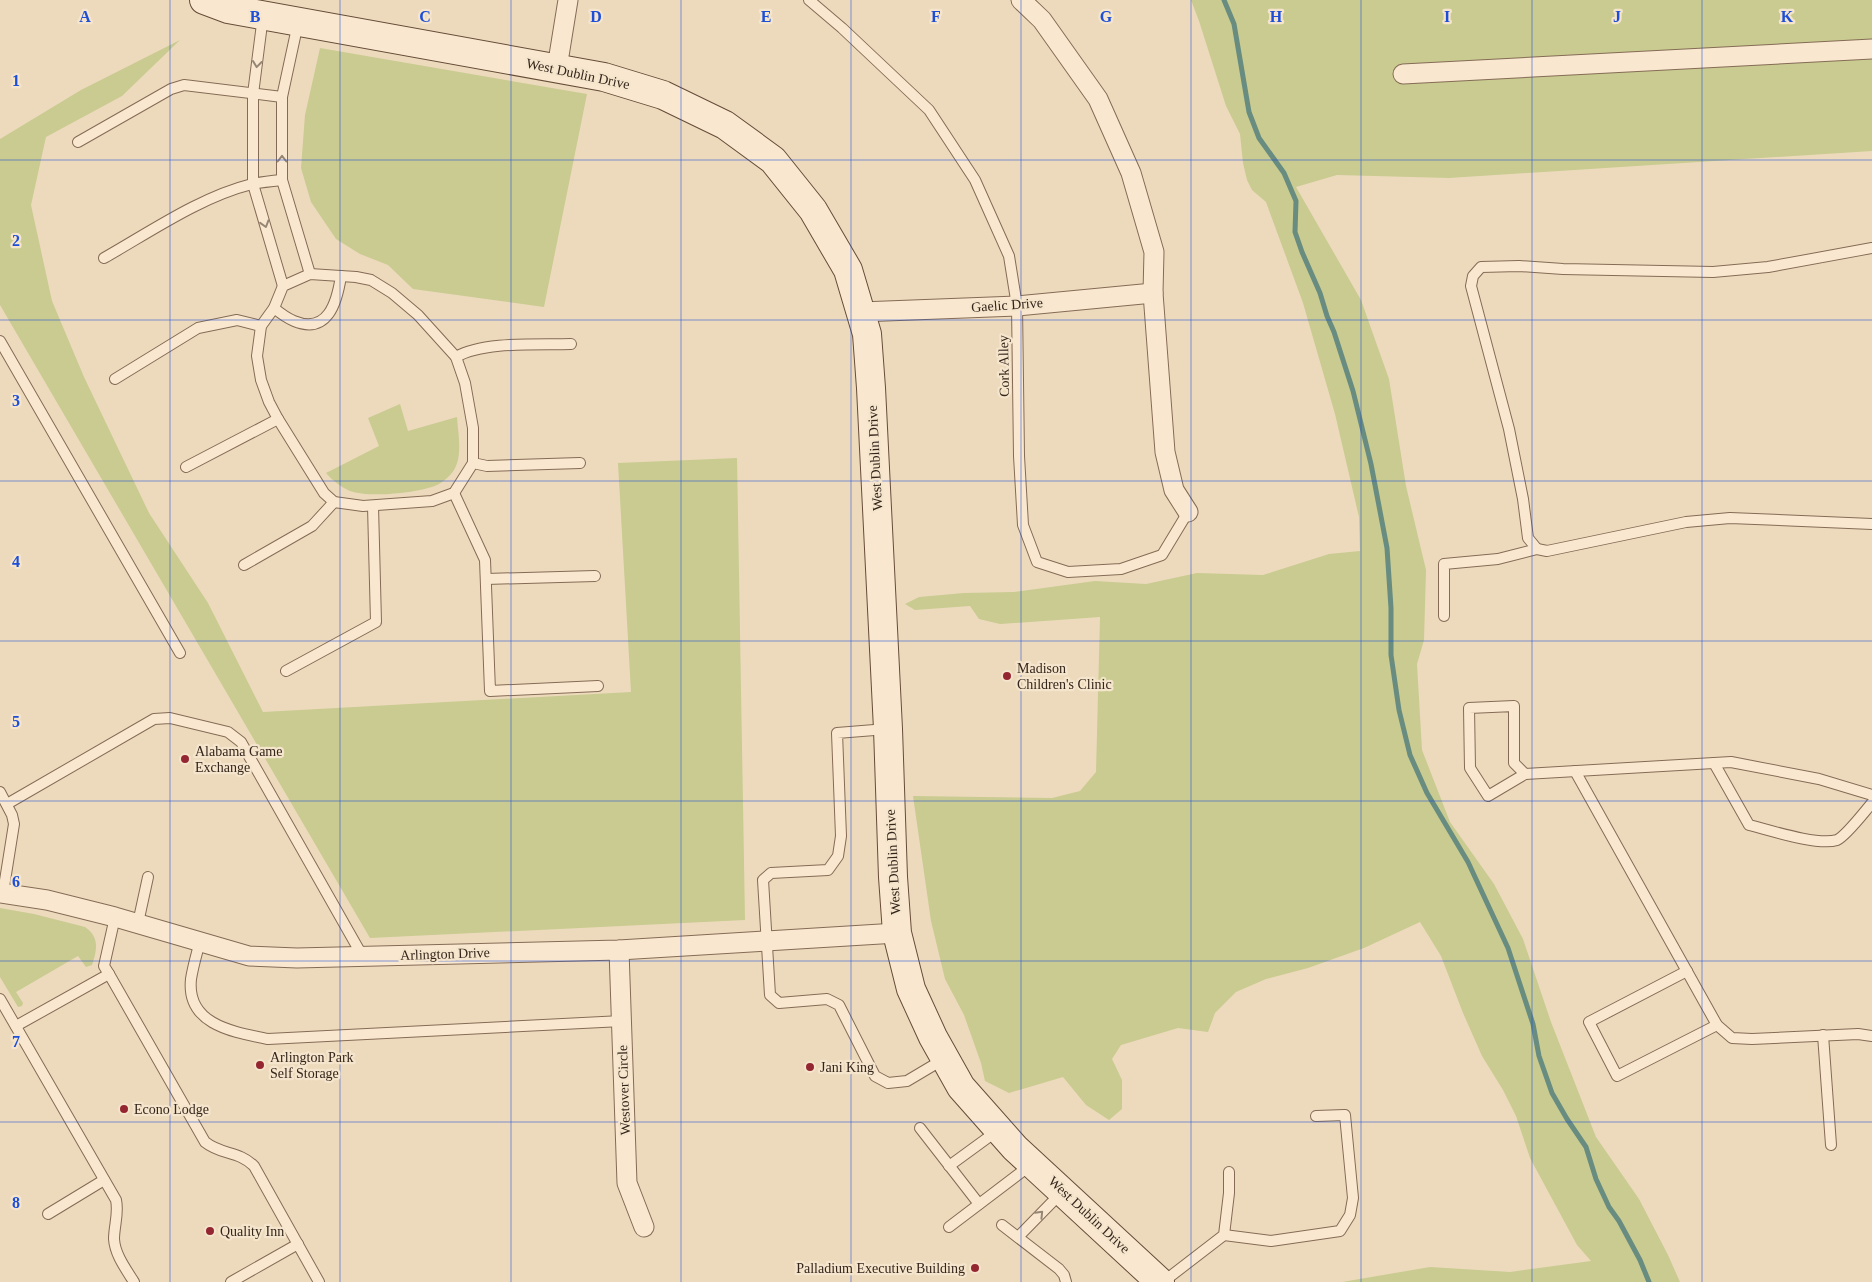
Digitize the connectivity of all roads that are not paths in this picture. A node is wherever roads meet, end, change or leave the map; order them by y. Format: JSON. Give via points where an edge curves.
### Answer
{"nodes":[{"id":1,"x":204,"y":0,"type":"edge"},
{"id":2,"x":568,"y":0,"type":"edge"},
{"id":3,"x":810,"y":0,"type":"edge"},
{"id":4,"x":1021,"y":0,"type":"edge"},
{"id":5,"x":263,"y":15,"type":"junction"},
{"id":6,"x":298,"y":22,"type":"junction"},
{"id":7,"x":1872,"y":49,"type":"edge"},
{"id":8,"x":557,"y":68,"type":"junction"},
{"id":9,"x":1403,"y":74,"type":"dead end"},
{"id":10,"x":253,"y":94,"type":"junction"},
{"id":11,"x":282,"y":97,"type":"junction"},
{"id":12,"x":78,"y":142,"type":"dead end"},
{"id":13,"x":282,"y":180,"type":"junction"},
{"id":14,"x":253,"y":184,"type":"junction"},
{"id":15,"x":1872,"y":248,"type":"edge"},
{"id":16,"x":104,"y":258,"type":"dead end"},
{"id":17,"x":310,"y":274,"type":"junction"},
{"id":18,"x":341,"y":276,"type":"junction"},
{"id":19,"x":283,"y":286,"type":"junction"},
{"id":20,"x":1153,"y":293,"type":"junction"},
{"id":21,"x":1017,"y":306,"type":"junction"},
{"id":22,"x":274,"y":308,"type":"junction"},
{"id":23,"x":860,"y":312,"type":"junction"},
{"id":24,"x":261,"y":326,"type":"junction"},
{"id":25,"x":0,"y":341,"type":"edge"},
{"id":26,"x":571,"y":344,"type":"dead end"},
{"id":27,"x":456,"y":357,"type":"junction"},
{"id":28,"x":115,"y":379,"type":"dead end"},
{"id":29,"x":278,"y":419,"type":"junction"},
{"id":30,"x":473,"y":463,"type":"junction"},
{"id":31,"x":580,"y":463,"type":"dead end"},
{"id":32,"x":186,"y":467,"type":"dead end"},
{"id":33,"x":454,"y":494,"type":"junction"},
{"id":34,"x":334,"y":502,"type":"junction"},
{"id":35,"x":372,"y":506,"type":"junction"},
{"id":36,"x":1188,"y":512,"type":"joint"},
{"id":37,"x":1872,"y":524,"type":"edge"},
{"id":38,"x":1537,"y":549,"type":"junction"},
{"id":39,"x":244,"y":565,"type":"dead end"},
{"id":40,"x":595,"y":576,"type":"dead end"},
{"id":41,"x":486,"y":579,"type":"junction"},
{"id":42,"x":1444,"y":616,"type":"dead end"},
{"id":43,"x":180,"y":653,"type":"dead end"},
{"id":44,"x":286,"y":671,"type":"dead end"},
{"id":45,"x":598,"y":686,"type":"dead end"},
{"id":46,"x":888,"y":729,"type":"junction"},
{"id":47,"x":1714,"y":763,"type":"junction"},
{"id":48,"x":1575,"y":771,"type":"junction"},
{"id":49,"x":1525,"y":774,"type":"junction"},
{"id":50,"x":0,"y":792,"type":"edge"},
{"id":51,"x":1872,"y":795,"type":"edge"},
{"id":52,"x":1872,"y":803,"type":"edge"},
{"id":53,"x":7,"y":804,"type":"junction"},
{"id":54,"x":148,"y":877,"type":"dead end"},
{"id":55,"x":1,"y":893,"type":"edge"},
{"id":56,"x":115,"y":917,"type":"junction"},
{"id":57,"x":138,"y":923,"type":"junction"},
{"id":58,"x":897,"y":933,"type":"junction"},
{"id":59,"x":200,"y":940,"type":"junction"},
{"id":60,"x":766,"y":942,"type":"junction"},
{"id":61,"x":619,"y":950,"type":"junction"},
{"id":62,"x":363,"y":957,"type":"junction"},
{"id":63,"x":1687,"y":972,"type":"junction"},
{"id":64,"x":109,"y":974,"type":"junction"},
{"id":65,"x":0,"y":999,"type":"edge"},
{"id":66,"x":622,"y":1022,"type":"junction"},
{"id":67,"x":1717,"y":1025,"type":"junction"},
{"id":68,"x":16,"y":1026,"type":"junction"},
{"id":69,"x":1823,"y":1036,"type":"junction"},
{"id":70,"x":1872,"y":1036,"type":"edge"},
{"id":71,"x":945,"y":1058,"type":"junction"},
{"id":72,"x":1316,"y":1116,"type":"dead end"},
{"id":73,"x":920,"y":1128,"type":"dead end"},
{"id":74,"x":998,"y":1131,"type":"junction"},
{"id":75,"x":1831,"y":1145,"type":"dead end"},
{"id":76,"x":1032,"y":1163,"type":"junction"},
{"id":77,"x":949,"y":1166,"type":"junction"},
{"id":78,"x":1229,"y":1172,"type":"dead end"},
{"id":79,"x":104,"y":1180,"type":"junction"},
{"id":80,"x":1063,"y":1191,"type":"junction"},
{"id":81,"x":978,"y":1204,"type":"junction"},
{"id":82,"x":48,"y":1214,"type":"dead end"},
{"id":83,"x":1002,"y":1225,"type":"dead end"},
{"id":84,"x":644,"y":1227,"type":"dead end"},
{"id":85,"x":949,"y":1227,"type":"dead end"},
{"id":86,"x":1224,"y":1235,"type":"junction"},
{"id":87,"x":1018,"y":1237,"type":"junction"},
{"id":88,"x":298,"y":1244,"type":"junction"},
{"id":89,"x":134,"y":1282,"type":"edge"},
{"id":90,"x":231,"y":1282,"type":"edge"},
{"id":91,"x":320,"y":1282,"type":"edge"},
{"id":92,"x":1066,"y":1282,"type":"edge"},
{"id":93,"x":1161,"y":1282,"type":"edge"}],
"edges":[{"from":1,"to":5,"type":"street","name":"West Dublin Drive","via":[[228,9]]},
{"from":2,"to":8,"type":"street"},
{"from":3,"to":21,"type":"lane","name":"Cork Alley","via":[[929,110],[976,180],[1009,256]]},
{"from":4,"to":20,"type":"street","via":[[1042,20],[1102,107],[1131,173],[1154,252]]},
{"from":5,"to":6,"type":"street","name":"West Dublin Drive"},
{"from":5,"to":10,"type":"lane","one_way":true},
{"from":6,"to":8,"type":"street","name":"West Dublin Drive"},
{"from":6,"to":11,"type":"lane"},
{"from":7,"to":9,"type":"street"},
{"from":8,"to":23,"type":"street","name":"West Dublin Drive","via":[[604,77],[663,95],[725,125],[773,160],[813,210],[848,270]]},
{"from":10,"to":11,"type":"lane"},
{"from":10,"to":12,"type":"lane","via":[[184,85],[171,88]]},
{"from":10,"to":14,"type":"lane"},
{"from":13,"to":11,"type":"lane","one_way":true},
{"from":13,"to":14,"type":"lane"},
{"from":13,"to":17,"type":"lane"},
{"from":14,"to":16,"type":"lane","via":[[196,206]]},
{"from":14,"to":19,"type":"lane","one_way":true},
{"from":15,"to":38,"type":"lane","via":[[1768,267],[1713,272],[1481,267],[1472,276],[1471,286],[1509,429],[1528,538]]},
{"from":17,"to":18,"type":"lane"},
{"from":17,"to":19,"type":"lane"},
{"from":18,"to":22,"type":"lane","via":[[334,306],[318,323],[294,322]]},
{"from":18,"to":27,"type":"lane","via":[[371,280],[392,292]]},
{"from":19,"to":22,"type":"lane"},
{"from":20,"to":21,"type":"street","name":"Gaelic Drive"},
{"from":20,"to":36,"type":"street","via":[[1165,452],[1174,490]]},
{"from":21,"to":23,"type":"street","name":"Gaelic Drive"},
{"from":21,"to":36,"type":"lane","name":"Cork Alley","via":[[1023,525],[1036,562],[1068,572],[1121,569],[1162,555]]},
{"from":22,"to":24,"type":"lane"},
{"from":23,"to":46,"type":"street","name":"West Dublin Drive","via":[[866,334],[871,388]]},
{"from":24,"to":28,"type":"lane","via":[[237,320],[198,328]]},
{"from":24,"to":29,"type":"lane","via":[[257,356],[260,380]]},
{"from":25,"to":43,"type":"lane"},
{"from":26,"to":27,"type":"lane","via":[[483,347],[467,350]]},
{"from":27,"to":30,"type":"lane","via":[[465,383],[473,428]]},
{"from":29,"to":32,"type":"lane"},
{"from":29,"to":34,"type":"lane","via":[[324,493]]},
{"from":30,"to":31,"type":"lane","via":[[488,466]]},
{"from":30,"to":33,"type":"lane"},
{"from":33,"to":35,"type":"lane","via":[[432,502]]},
{"from":33,"to":41,"type":"lane","via":[[485,560]]},
{"from":34,"to":35,"type":"lane"},
{"from":34,"to":39,"type":"lane","via":[[312,526]]},
{"from":35,"to":44,"type":"lane","via":[[376,622]]},
{"from":37,"to":38,"type":"lane","via":[[1722,519],[1686,522],[1547,550]]},
{"from":38,"to":42,"type":"lane","via":[[1498,559],[1444,564]]},
{"from":40,"to":41,"type":"lane"},
{"from":41,"to":45,"type":"lane","via":[[490,691]]},
{"from":46,"to":58,"type":"street","name":"West Dublin Drive"},
{"from":46,"to":60,"type":"lane","via":[[836,732],[841,836],[838,856],[828,870],[771,873],[763,880]]},
{"from":47,"to":48,"type":"lane"},
{"from":47,"to":51,"type":"lane","via":[[1731,762],[1819,779]]},
{"from":47,"to":52,"type":"lane","via":[[1749,825],[1816,841],[1838,840]]},
{"from":48,"to":49,"type":"lane"},
{"from":48,"to":63,"type":"lane"},
{"from":49,"to":49,"type":"lane","via":[[1514,763],[1514,706],[1469,708],[1470,768],[1488,796]]},
{"from":50,"to":53,"type":"lane"},
{"from":53,"to":55,"type":"lane","via":[[14,824]]},
{"from":53,"to":62,"type":"lane","via":[[154,719],[170,718],[228,732],[241,742]]},
{"from":54,"to":57,"type":"lane"},
{"from":55,"to":56,"type":"street","name":"Arlington Drive","via":[[47,900]]},
{"from":56,"to":57,"type":"street","name":"Arlington Drive"},
{"from":56,"to":64,"type":"lane","via":[[104,966]]},
{"from":57,"to":59,"type":"street","name":"Arlington Drive"},
{"from":58,"to":60,"type":"street","name":"Arlington Drive"},
{"from":58,"to":71,"type":"street","name":"West Dublin Drive","via":[[911,988]]},
{"from":59,"to":62,"type":"street","name":"Arlington Drive","via":[[249,956]]},
{"from":59,"to":66,"type":"lane","via":[[191,991],[201,1014],[227,1031],[268,1039]]},
{"from":60,"to":61,"type":"street","name":"Arlington Drive"},
{"from":60,"to":71,"type":"lane","via":[[770,995],[779,1003],[827,999],[839,1005],[875,1076],[888,1083],[906,1081]]},
{"from":61,"to":62,"type":"street","name":"Arlington Drive"},
{"from":61,"to":66,"type":"street","name":"Westover Circle"},
{"from":63,"to":67,"type":"lane"},
{"from":63,"to":67,"type":"lane","via":[[1589,1022],[1617,1076]]},
{"from":64,"to":68,"type":"lane"},
{"from":64,"to":88,"type":"lane","via":[[204,1142],[218,1150],[240,1155],[254,1166]]},
{"from":65,"to":68,"type":"lane"},
{"from":66,"to":84,"type":"street","name":"Westover Circle","via":[[627,1183]]},
{"from":67,"to":69,"type":"lane","via":[[1732,1038]]},
{"from":68,"to":79,"type":"lane"},
{"from":69,"to":70,"type":"lane"},
{"from":69,"to":75,"type":"lane"},
{"from":71,"to":74,"type":"street","name":"West Dublin Drive","via":[[961,1087]]},
{"from":72,"to":86,"type":"lane","via":[[1345,1115],[1353,1198],[1350,1215],[1340,1231],[1271,1241]]},
{"from":73,"to":77,"type":"lane"},
{"from":74,"to":76,"type":"street","name":"West Dublin Drive"},
{"from":74,"to":77,"type":"lane"},
{"from":76,"to":80,"type":"street","name":"West Dublin Drive"},
{"from":76,"to":81,"type":"lane"},
{"from":77,"to":81,"type":"lane"},
{"from":78,"to":86,"type":"lane","via":[[1230,1193]]},
{"from":79,"to":82,"type":"lane"},
{"from":79,"to":89,"type":"lane","via":[[117,1205],[116,1251]]},
{"from":87,"to":80,"type":"lane","one_way":true},
{"from":80,"to":93,"type":"street","name":"West Dublin Drive"},
{"from":81,"to":85,"type":"lane"},
{"from":83,"to":87,"type":"lane"},
{"from":86,"to":93,"type":"lane"},
{"from":87,"to":92,"type":"lane","via":[[1059,1269]]},
{"from":88,"to":90,"type":"lane"},
{"from":88,"to":91,"type":"lane"}]}
